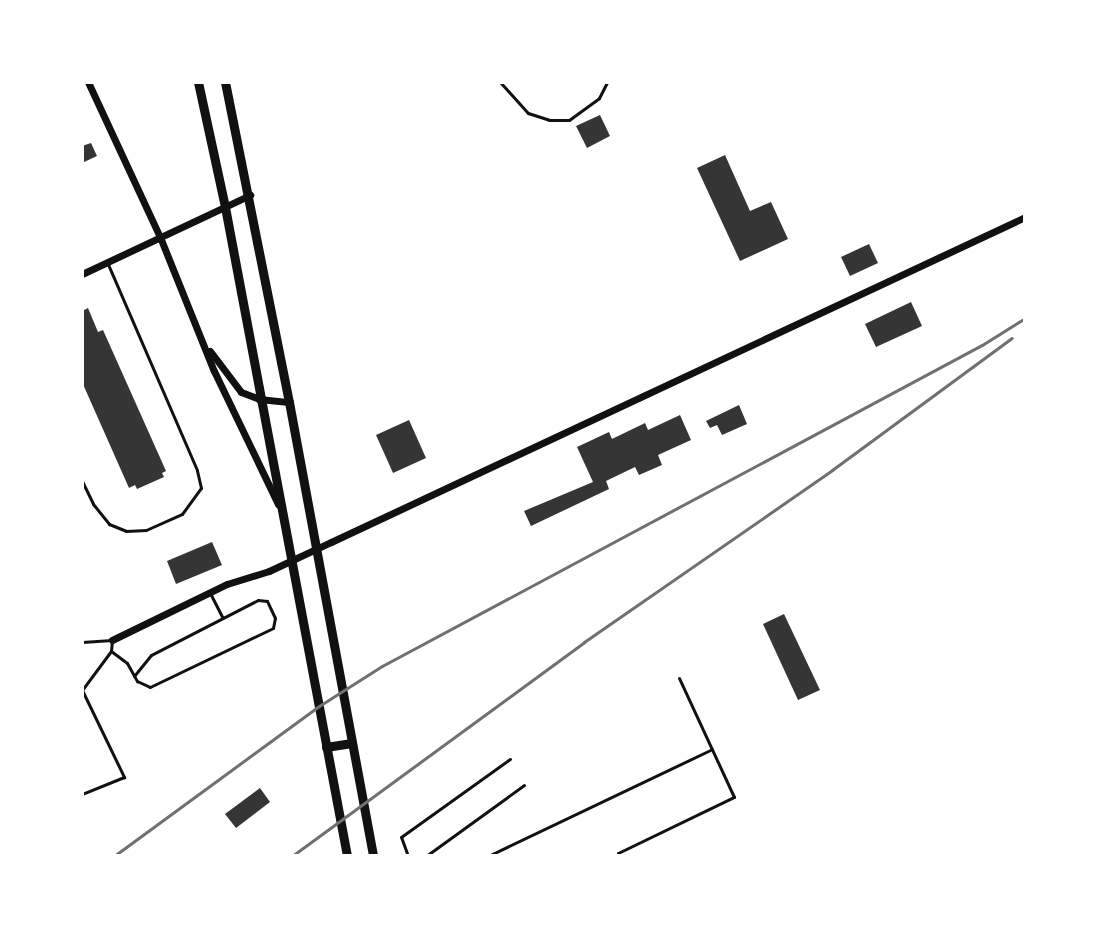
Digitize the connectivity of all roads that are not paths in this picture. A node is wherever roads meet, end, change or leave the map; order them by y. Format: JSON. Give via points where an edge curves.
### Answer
{"nodes":[{"id":1,"x":88,"y":82,"type":"edge"},
{"id":2,"x":198,"y":82,"type":"edge"},
{"id":3,"x":225,"y":82,"type":"edge"},
{"id":4,"x":500,"y":82,"type":"edge"},
{"id":5,"x":607,"y":82,"type":"edge"},
{"id":6,"x":250,"y":195,"type":"junction"},
{"id":7,"x":225,"y":207,"type":"junction"},
{"id":8,"x":1025,"y":217,"type":"edge"},
{"id":9,"x":160,"y":237,"type":"junction"},
{"id":10,"x":107,"y":262,"type":"junction"},
{"id":11,"x":82,"y":274,"type":"edge"},
{"id":12,"x":208,"y":348,"type":"junction"},
{"id":13,"x":259,"y":399,"type":"junction"},
{"id":14,"x":289,"y":402,"type":"junction"},
{"id":15,"x":82,"y":481,"type":"edge"},
{"id":16,"x":283,"y":517,"type":"junction"},
{"id":17,"x":316,"y":549,"type":"junction"},
{"id":18,"x":292,"y":560,"type":"junction"},
{"id":19,"x":209,"y":592,"type":"junction"},
{"id":20,"x":222,"y":618,"type":"junction"},
{"id":21,"x":112,"y":640,"type":"junction"},
{"id":22,"x":82,"y":642,"type":"edge"},
{"id":23,"x":111,"y":651,"type":"junction"},
{"id":24,"x":134,"y":676,"type":"junction"},
{"id":25,"x":679,"y":678,"type":"dead end"},
{"id":26,"x":82,"y":690,"type":"edge"},
{"id":27,"x":352,"y":743,"type":"junction"},
{"id":28,"x":326,"y":747,"type":"junction"},
{"id":29,"x":712,"y":749,"type":"junction"},
{"id":30,"x":510,"y":759,"type":"dead end"},
{"id":31,"x":524,"y":785,"type":"dead end"},
{"id":32,"x":82,"y":794,"type":"edge"},
{"id":33,"x":347,"y":856,"type":"edge"},
{"id":34,"x":373,"y":856,"type":"edge"},
{"id":35,"x":408,"y":856,"type":"edge"},
{"id":36,"x":426,"y":856,"type":"edge"},
{"id":37,"x":488,"y":856,"type":"edge"},
{"id":38,"x":619,"y":856,"type":"edge"}],
"edges":[{"from":1,"to":9,"type":"street"},
{"from":2,"to":7,"type":"main road"},
{"from":3,"to":6,"type":"main road"},
{"from":4,"to":5,"type":"lane","via":[[528,113],[569,120],[599,98]]},
{"from":6,"to":7,"type":"street"},
{"from":6,"to":14,"type":"main road"},
{"from":7,"to":9,"type":"street"},
{"from":7,"to":13,"type":"main road"},
{"from":8,"to":17,"type":"street"},
{"from":9,"to":10,"type":"street"},
{"from":9,"to":12,"type":"street"},
{"from":10,"to":11,"type":"street"},
{"from":10,"to":15,"type":"lane","via":[[201,488],[182,514],[146,530],[126,531],[109,524]]},
{"from":12,"to":13,"type":"street","via":[[235,385]]},
{"from":12,"to":16,"type":"street"},
{"from":13,"to":14,"type":"street"},
{"from":13,"to":16,"type":"main road"},
{"from":14,"to":17,"type":"main road"},
{"from":16,"to":18,"type":"main road"},
{"from":17,"to":18,"type":"street"},
{"from":17,"to":27,"type":"main road"},
{"from":18,"to":19,"type":"street"},
{"from":18,"to":28,"type":"main road"},
{"from":19,"to":20,"type":"lane"},
{"from":19,"to":21,"type":"street"},
{"from":20,"to":24,"type":"lane","via":[[151,655]]},
{"from":20,"to":24,"type":"lane","via":[[263,599],[276,624],[150,687]]},
{"from":21,"to":22,"type":"lane"},
{"from":21,"to":23,"type":"lane"},
{"from":23,"to":24,"type":"lane"},
{"from":23,"to":26,"type":"lane"},
{"from":25,"to":29,"type":"lane"},
{"from":26,"to":32,"type":"lane","via":[[124,777]]},
{"from":27,"to":28,"type":"main road"},
{"from":27,"to":34,"type":"main road"},
{"from":28,"to":33,"type":"main road"},
{"from":29,"to":37,"type":"lane"},
{"from":29,"to":38,"type":"lane","via":[[734,797]]},
{"from":30,"to":35,"type":"lane","via":[[401,837]]},
{"from":31,"to":36,"type":"lane"}]}
